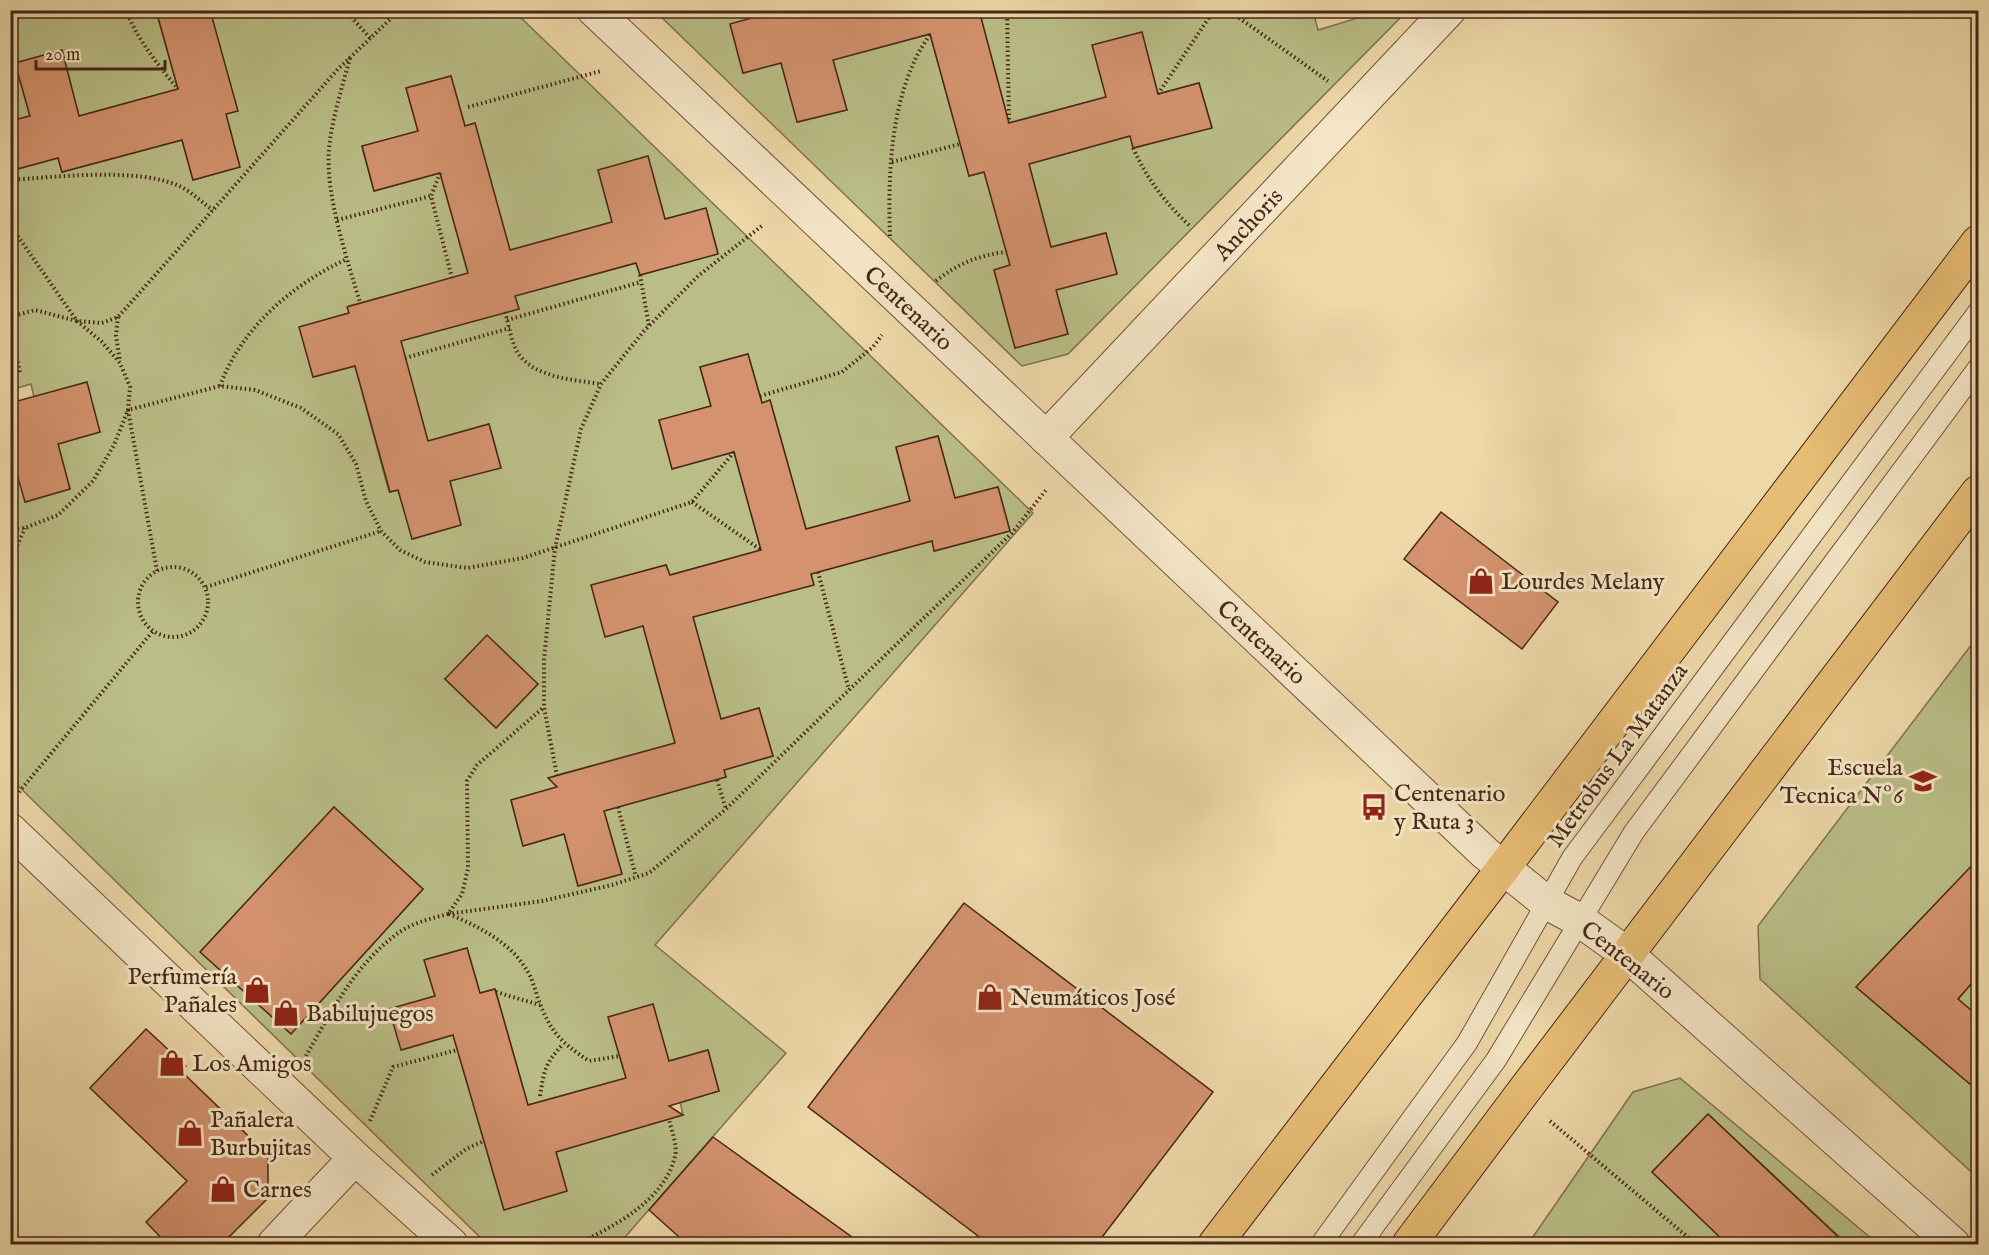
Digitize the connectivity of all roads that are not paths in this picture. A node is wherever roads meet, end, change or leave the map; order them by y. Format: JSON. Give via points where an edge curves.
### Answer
{"nodes":[{"id":1,"x":594,"y":10,"type":"edge"},
{"id":2,"x":1449,"y":10,"type":"edge"},
{"id":3,"x":1978,"y":242,"type":"edge"},
{"id":4,"x":1978,"y":312,"type":"edge"},
{"id":5,"x":1978,"y":368,"type":"edge"},
{"id":6,"x":1046,"y":438,"type":"junction"},
{"id":7,"x":1978,"y":492,"type":"edge"},
{"id":8,"x":10,"y":830,"type":"edge"},
{"id":9,"x":1504,"y":867,"type":"junction"},
{"id":10,"x":1547,"y":903,"type":"junction"},
{"id":11,"x":1581,"y":921,"type":"junction"},
{"id":12,"x":1627,"y":954,"type":"junction"},
{"id":13,"x":355,"y":1158,"type":"junction"},
{"id":14,"x":274,"y":1245,"type":"edge"},
{"id":15,"x":451,"y":1245,"type":"edge"},
{"id":16,"x":1215,"y":1245,"type":"edge"},
{"id":17,"x":1322,"y":1245,"type":"edge"},
{"id":18,"x":1361,"y":1245,"type":"edge"},
{"id":19,"x":1409,"y":1245,"type":"edge"},
{"id":20,"x":1953,"y":1245,"type":"edge"}],
"edges":[{"from":1,"to":6,"type":"street","name":"Centenario"},
{"from":2,"to":6,"type":"street","name":"Anchoris"},
{"from":3,"to":9,"type":"highway"},
{"from":4,"to":10,"type":"lane","name":"Metrobus La Matanza","via":[[1572,858]]},
{"from":5,"to":11,"type":"lane","via":[[1634,832]]},
{"from":6,"to":9,"type":"street","name":"Centenario"},
{"from":7,"to":12,"type":"highway"},
{"from":8,"to":13,"type":"street"},
{"from":9,"to":10,"type":"street","name":"Centenario"},
{"from":9,"to":16,"type":"highway"},
{"from":10,"to":11,"type":"street","name":"Centenario"},
{"from":10,"to":17,"type":"lane","name":"Metrobus La Matanza","via":[[1467,1043]]},
{"from":11,"to":12,"type":"street","name":"Centenario"},
{"from":11,"to":18,"type":"lane","via":[[1496,1060]]},
{"from":12,"to":19,"type":"highway"},
{"from":12,"to":20,"type":"street","name":"Centenario"},
{"from":13,"to":14,"type":"street"},
{"from":13,"to":15,"type":"street"}]}
